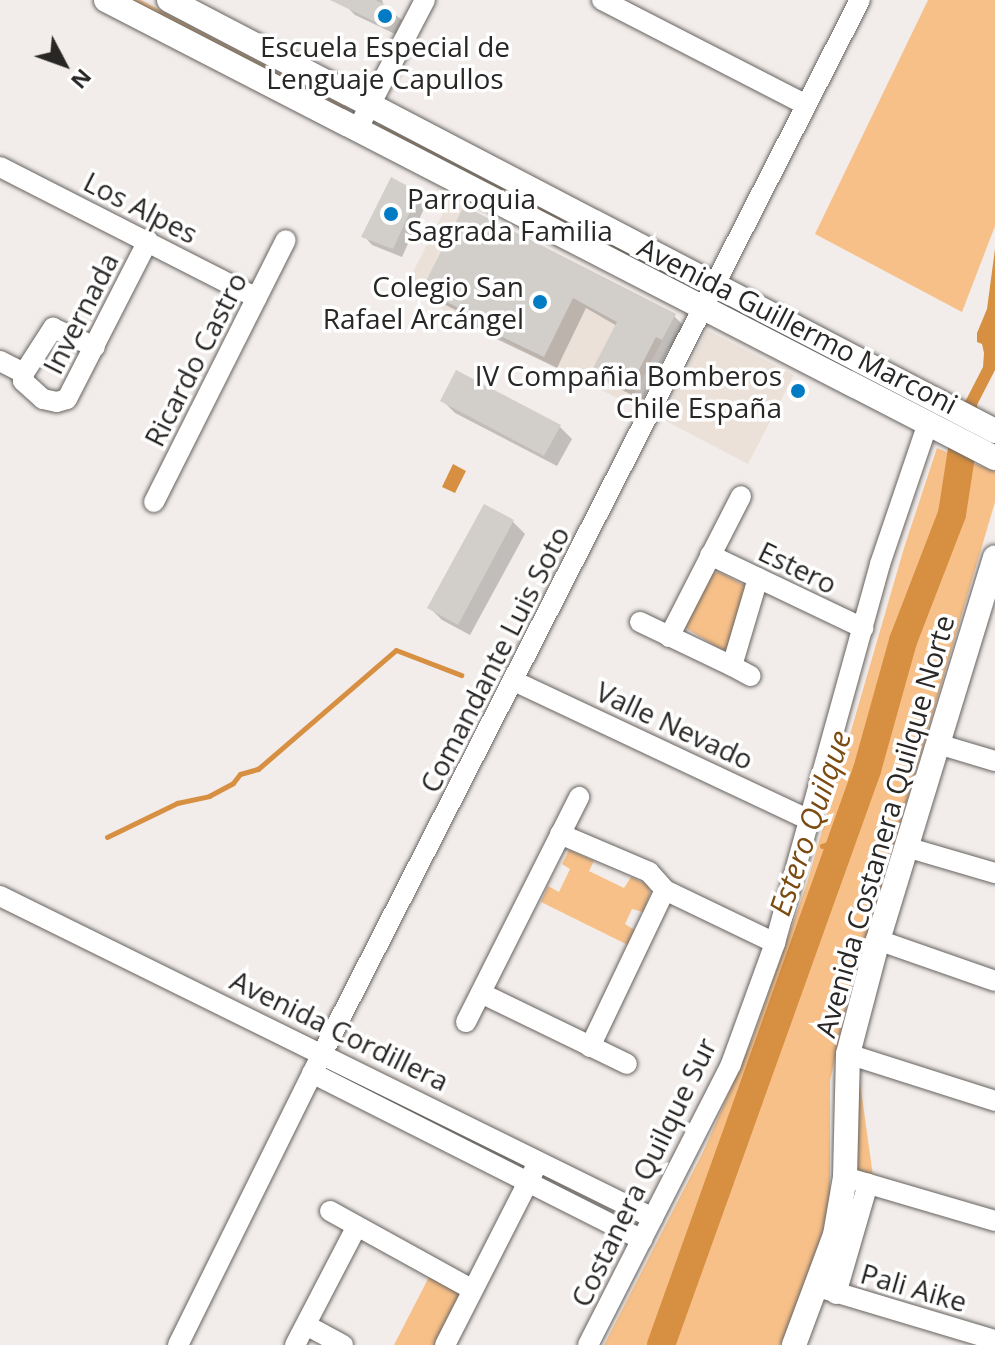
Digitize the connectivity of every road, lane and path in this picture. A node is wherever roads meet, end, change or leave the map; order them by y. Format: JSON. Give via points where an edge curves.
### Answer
{"nodes":[{"id":1,"x":106,"y":0,"type":"edge"},
{"id":2,"x":169,"y":0,"type":"edge"},
{"id":3,"x":425,"y":0,"type":"edge"},
{"id":4,"x":602,"y":0,"type":"edge"},
{"id":5,"x":860,"y":0,"type":"edge"},
{"id":6,"x":369,"y":105,"type":"junction"},
{"id":7,"x":806,"y":105,"type":"junction"},
{"id":8,"x":357,"y":130,"type":"junction"},
{"id":9,"x":0,"y":167,"type":"edge"},
{"id":10,"x":286,"y":240,"type":"dead end"},
{"id":11,"x":148,"y":241,"type":"junction"},
{"id":12,"x":714,"y":285,"type":"junction"},
{"id":13,"x":257,"y":298,"type":"junction"},
{"id":14,"x":702,"y":309,"type":"junction"},
{"id":15,"x":826,"y":344,"type":"junction"},
{"id":16,"x":95,"y":347,"type":"junction"},
{"id":17,"x":0,"y":361,"type":"edge"},
{"id":18,"x":815,"y":367,"type":"junction"},
{"id":19,"x":24,"y":373,"type":"junction"},
{"id":20,"x":990,"y":428,"type":"edge"},
{"id":21,"x":933,"y":429,"type":"junction"},
{"id":22,"x":986,"y":454,"type":"edge"},
{"id":23,"x":741,"y":496,"type":"dead end"},
{"id":24,"x":154,"y":502,"type":"dead end"},
{"id":25,"x":710,"y":555,"type":"junction"},
{"id":26,"x":995,"y":557,"type":"edge"},
{"id":27,"x":758,"y":578,"type":"junction"},
{"id":28,"x":640,"y":622,"type":"dead end"},
{"id":29,"x":863,"y":628,"type":"junction"},
{"id":30,"x":669,"y":637,"type":"junction"},
{"id":31,"x":732,"y":666,"type":"junction"},
{"id":32,"x":751,"y":676,"type":"dead end"},
{"id":33,"x":514,"y":681,"type":"junction"},
{"id":34,"x":938,"y":744,"type":"junction"},
{"id":35,"x":995,"y":761,"type":"edge"},
{"id":36,"x":579,"y":797,"type":"dead end"},
{"id":37,"x":812,"y":821,"type":"junction"},
{"id":38,"x":560,"y":834,"type":"junction"},
{"id":39,"x":906,"y":847,"type":"junction"},
{"id":40,"x":995,"y":873,"type":"edge"},
{"id":41,"x":665,"y":890,"type":"junction"},
{"id":42,"x":0,"y":896,"type":"edge"},
{"id":43,"x":878,"y":940,"type":"junction"},
{"id":44,"x":775,"y":943,"type":"junction"},
{"id":45,"x":995,"y":981,"type":"edge"},
{"id":46,"x":481,"y":993,"type":"junction"},
{"id":47,"x":466,"y":1022,"type":"dead end"},
{"id":48,"x":590,"y":1047,"type":"junction"},
{"id":49,"x":323,"y":1052,"type":"junction"},
{"id":50,"x":848,"y":1054,"type":"junction"},
{"id":51,"x":627,"y":1064,"type":"dead end"},
{"id":52,"x":312,"y":1073,"type":"junction"},
{"id":53,"x":995,"y":1101,"type":"edge"},
{"id":54,"x":540,"y":1160,"type":"junction"},
{"id":55,"x":857,"y":1180,"type":"junction"},
{"id":56,"x":529,"y":1182,"type":"junction"},
{"id":57,"x":330,"y":1211,"type":"dead end"},
{"id":58,"x":653,"y":1218,"type":"junction"},
{"id":59,"x":995,"y":1221,"type":"edge"},
{"id":60,"x":357,"y":1226,"type":"junction"},
{"id":61,"x":642,"y":1240,"type":"junction"},
{"id":62,"x":473,"y":1290,"type":"junction"},
{"id":63,"x":827,"y":1290,"type":"junction"},
{"id":64,"x":306,"y":1325,"type":"junction"},
{"id":65,"x":995,"y":1340,"type":"edge"},
{"id":66,"x":178,"y":1345,"type":"edge"},
{"id":67,"x":295,"y":1345,"type":"edge"},
{"id":68,"x":343,"y":1345,"type":"edge"},
{"id":69,"x":445,"y":1345,"type":"edge"},
{"id":70,"x":588,"y":1345,"type":"edge"},
{"id":71,"x":794,"y":1345,"type":"edge"}],
"edges":[{"from":1,"to":8,"type":"main road","name":"Avenida Guillermo Marconi"},
{"from":2,"to":6,"type":"main road","name":"Avenida Guillermo Marconi"},
{"from":3,"to":6,"type":"street"},
{"from":4,"to":7,"type":"street"},
{"from":5,"to":7,"type":"street","name":"Comandante Luis Soto"},
{"from":6,"to":8,"type":"street"},
{"from":6,"to":12,"type":"main road","name":"Avenida Guillermo Marconi"},
{"from":7,"to":12,"type":"street","name":"Comandante Luis Soto"},
{"from":8,"to":14,"type":"main road","name":"Avenida Guillermo Marconi"},
{"from":9,"to":11,"type":"street","name":"Los Alpes"},
{"from":10,"to":13,"type":"street","name":"Ricardo Castro"},
{"from":11,"to":13,"type":"street","name":"Los Alpes"},
{"from":11,"to":16,"type":"street","name":"Invernada"},
{"from":12,"to":14,"type":"street","name":"Comandante Luis Soto"},
{"from":12,"to":15,"type":"main road","name":"Avenida Guillermo Marconi"},
{"from":13,"to":24,"type":"street","name":"Ricardo Castro"},
{"from":14,"to":18,"type":"main road","name":"Avenida Guillermo Marconi"},
{"from":14,"to":33,"type":"street","name":"Comandante Luis Soto"},
{"from":15,"to":18,"type":"main road"},
{"from":15,"to":20,"type":"main road","name":"Avenida Guillermo Marconi"},
{"from":16,"to":19,"type":"street","via":[[53,328]]},
{"from":16,"to":19,"type":"street","name":"Invernada","via":[[67,399],[43,399],[23,381]]},
{"from":17,"to":19,"type":"street"},
{"from":18,"to":21,"type":"main road","name":"Avenida Guillermo Marconi"},
{"from":21,"to":22,"type":"main road","name":"Avenida Guillermo Marconi"},
{"from":21,"to":29,"type":"street","name":"Costanera Quilque Sur","via":[[880,564]]},
{"from":23,"to":25,"type":"street"},
{"from":25,"to":27,"type":"street","name":"Estero"},
{"from":25,"to":30,"type":"street"},
{"from":26,"to":34,"type":"main road","name":"Avenida Costanera Quilque Norte"},
{"from":27,"to":29,"type":"street","name":"Estero"},
{"from":27,"to":31,"type":"street"},
{"from":28,"to":30,"type":"street"},
{"from":29,"to":37,"type":"street","name":"Costanera Quilque Sur"},
{"from":30,"to":31,"type":"street"},
{"from":31,"to":32,"type":"street"},
{"from":33,"to":37,"type":"street","name":"Valle Nevado"},
{"from":33,"to":49,"type":"street","name":"Comandante Luis Soto"},
{"from":34,"to":35,"type":"street"},
{"from":34,"to":39,"type":"main road","name":"Avenida Costanera Quilque Norte"},
{"from":36,"to":38,"type":"street"},
{"from":37,"to":44,"type":"street","name":"Costanera Quilque Sur"},
{"from":38,"to":41,"type":"street","via":[[649,872]]},
{"from":38,"to":46,"type":"street"},
{"from":39,"to":40,"type":"street"},
{"from":39,"to":43,"type":"main road","name":"Avenida Costanera Quilque Norte"},
{"from":41,"to":44,"type":"street"},
{"from":41,"to":48,"type":"street"},
{"from":42,"to":49,"type":"street","name":"Avenida Cordillera"},
{"from":43,"to":45,"type":"street"},
{"from":43,"to":50,"type":"main road","name":"Avenida Costanera Quilque Norte"},
{"from":44,"to":58,"type":"street","name":"Costanera Quilque Sur","via":[[731,1064]]},
{"from":46,"to":47,"type":"street"},
{"from":46,"to":48,"type":"street"},
{"from":48,"to":51,"type":"street"},
{"from":49,"to":52,"type":"street","name":"Comandante Luis Soto"},
{"from":49,"to":54,"type":"street","name":"Avenida Cordillera"},
{"from":50,"to":53,"type":"street"},
{"from":50,"to":55,"type":"main road","name":"Avenida Costanera Quilque Norte"},
{"from":52,"to":56,"type":"street","name":"Avenida Cordillera"},
{"from":52,"to":66,"type":"street","name":"Comandante Luis Soto"},
{"from":54,"to":56,"type":"street"},
{"from":54,"to":58,"type":"street","name":"Avenida Cordillera"},
{"from":55,"to":59,"type":"street"},
{"from":55,"to":63,"type":"main road","name":"Avenida Costanera Quilque Norte","via":[[835,1235]]},
{"from":56,"to":61,"type":"street","name":"Avenida Cordillera"},
{"from":56,"to":62,"type":"street"},
{"from":57,"to":60,"type":"street"},
{"from":58,"to":61,"type":"street","name":"Costanera Quilque Sur"},
{"from":60,"to":62,"type":"street"},
{"from":60,"to":64,"type":"street"},
{"from":61,"to":70,"type":"street","name":"Costanera Quilque Sur"},
{"from":62,"to":69,"type":"street"},
{"from":63,"to":65,"type":"street","name":"Pali Aike"},
{"from":63,"to":71,"type":"main road","name":"Avenida Costanera Quilque Norte"},
{"from":64,"to":67,"type":"street"},
{"from":64,"to":68,"type":"street"}]}
